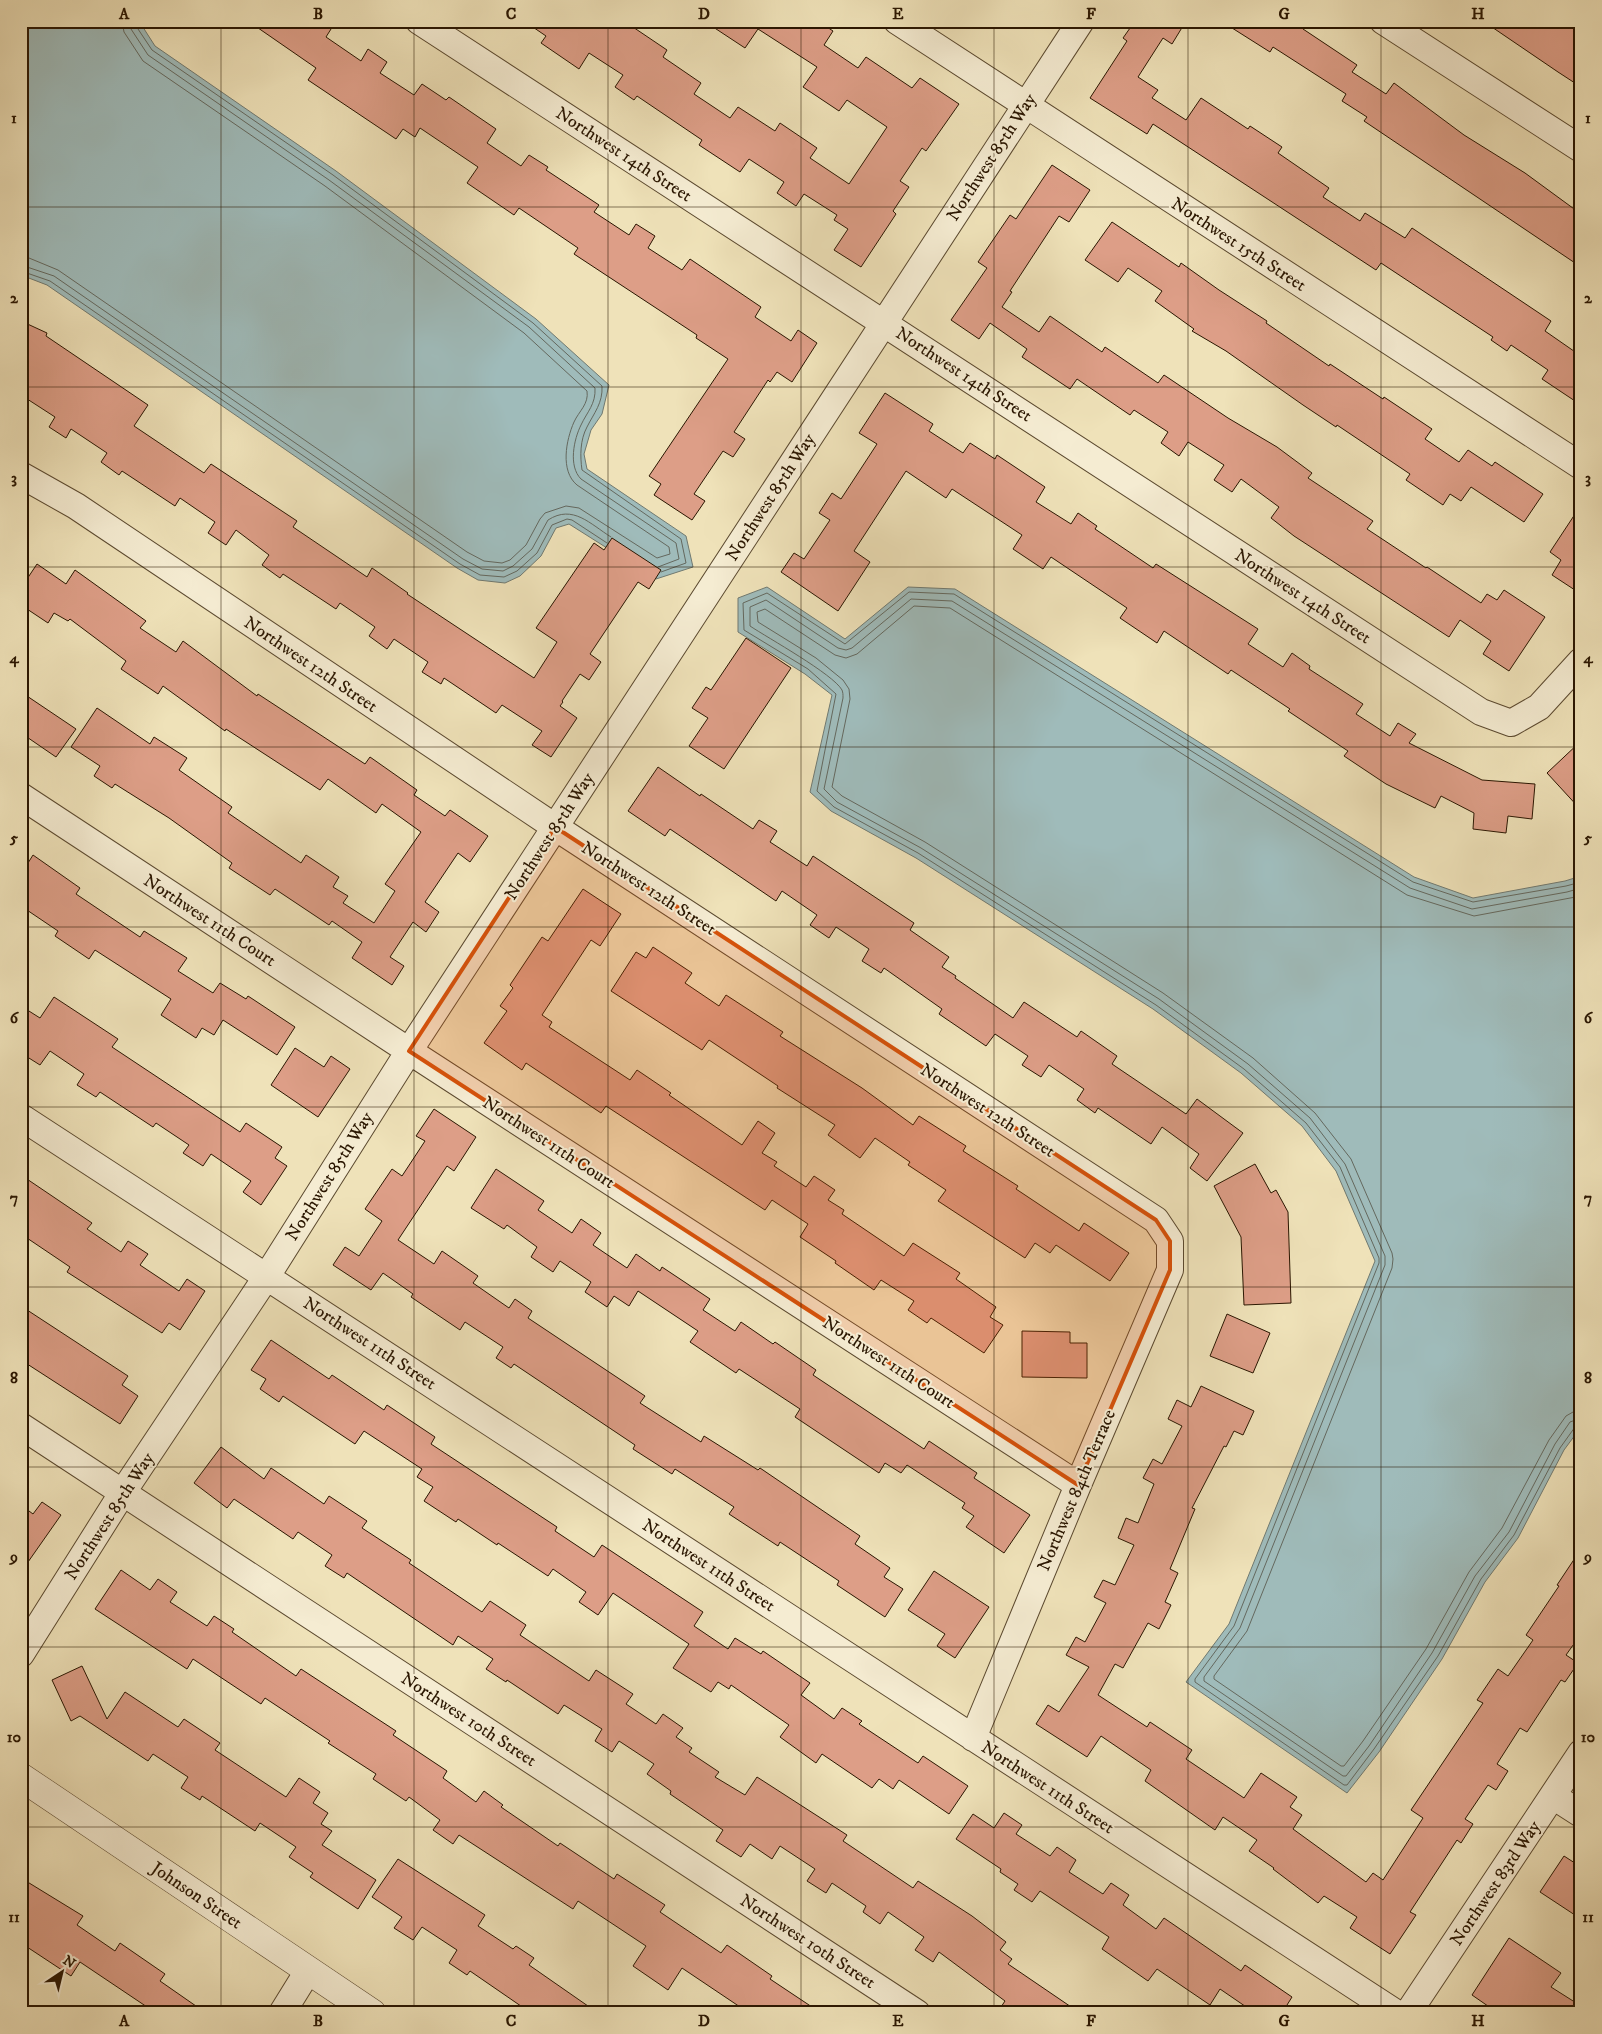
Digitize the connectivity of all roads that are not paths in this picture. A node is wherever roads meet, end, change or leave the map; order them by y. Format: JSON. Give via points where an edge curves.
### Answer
{"nodes":[{"id":1,"x":419,"y":21,"type":"edge"},
{"id":2,"x":897,"y":21,"type":"edge"},
{"id":3,"x":1081,"y":21,"type":"edge"},
{"id":4,"x":1383,"y":21,"type":"edge"},
{"id":5,"x":1025,"y":106,"type":"junction"},
{"id":6,"x":1581,"y":149,"type":"edge"},
{"id":7,"x":884,"y":322,"type":"junction"},
{"id":8,"x":1581,"y":466,"type":"edge"},
{"id":9,"x":21,"y":474,"type":"edge"},
{"id":10,"x":1581,"y":662,"type":"edge"},
{"id":11,"x":21,"y":796,"type":"edge"},
{"id":12,"x":555,"y":827,"type":"junction"},
{"id":13,"x":409,"y":1051,"type":"junction"},
{"id":14,"x":21,"y":1117,"type":"edge"},
{"id":15,"x":1170,"y":1241,"type":"joint"},
{"id":16,"x":266,"y":1276,"type":"junction"},
{"id":17,"x":21,"y":1426,"type":"edge"},
{"id":18,"x":1078,"y":1485,"type":"junction"},
{"id":19,"x":123,"y":1492,"type":"junction"},
{"id":20,"x":21,"y":1654,"type":"edge"},
{"id":21,"x":973,"y":1738,"type":"junction"},
{"id":22,"x":1581,"y":1753,"type":"edge"},
{"id":23,"x":21,"y":1776,"type":"edge"},
{"id":24,"x":1553,"y":1796,"type":"junction"},
{"id":25,"x":1581,"y":1814,"type":"edge"},
{"id":26,"x":308,"y":1970,"type":"junction"},
{"id":27,"x":282,"y":2013,"type":"edge"},
{"id":28,"x":372,"y":2013,"type":"edge"},
{"id":29,"x":917,"y":2013,"type":"edge"},
{"id":30,"x":1396,"y":2013,"type":"edge"},
{"id":31,"x":1408,"y":2013,"type":"edge"}],
"edges":[{"from":1,"to":7,"type":"street","name":"Northwest 14th Street"},
{"from":2,"to":5,"type":"street","name":"Northwest 15th Street"},
{"from":3,"to":5,"type":"street","name":"Northwest 85th Way"},
{"from":4,"to":6,"type":"street"},
{"from":5,"to":7,"type":"street","name":"Northwest 85th Way"},
{"from":5,"to":8,"type":"street","name":"Northwest 15th Street"},
{"from":7,"to":10,"type":"street","name":"Northwest 14th Street","via":[[1481,712],[1511,723],[1539,707]]},
{"from":7,"to":12,"type":"street","name":"Northwest 85th Way"},
{"from":9,"to":12,"type":"street","name":"Northwest 12th Street","via":[[76,506]]},
{"from":11,"to":13,"type":"street","name":"Northwest 11th Court"},
{"from":12,"to":13,"type":"street","name":"Northwest 85th Way"},
{"from":12,"to":15,"type":"street","name":"Northwest 12th Street","via":[[1156,1220]]},
{"from":13,"to":16,"type":"street","name":"Northwest 85th Way"},
{"from":13,"to":18,"type":"street","name":"Northwest 11th Court"},
{"from":14,"to":16,"type":"street","name":"Northwest 11th Street"},
{"from":15,"to":18,"type":"street","name":"Northwest 84th Terrace","via":[[1170,1270]]},
{"from":16,"to":19,"type":"street","name":"Northwest 85th Way"},
{"from":16,"to":21,"type":"street","name":"Northwest 11th Street"},
{"from":17,"to":19,"type":"street","name":"Northwest 10th Street"},
{"from":18,"to":21,"type":"street","name":"Northwest 84th Terrace"},
{"from":19,"to":20,"type":"street","name":"Northwest 85th Way"},
{"from":19,"to":29,"type":"street","name":"Northwest 10th Street"},
{"from":21,"to":30,"type":"street","name":"Northwest 11th Street"},
{"from":22,"to":24,"type":"street","name":"Northwest 83rd Way"},
{"from":23,"to":26,"type":"street","name":"Johnson Street"},
{"from":24,"to":25,"type":"street"},
{"from":24,"to":31,"type":"street","name":"Northwest 83rd Way"},
{"from":26,"to":27,"type":"street"},
{"from":26,"to":28,"type":"street","name":"Johnson Street"}]}
